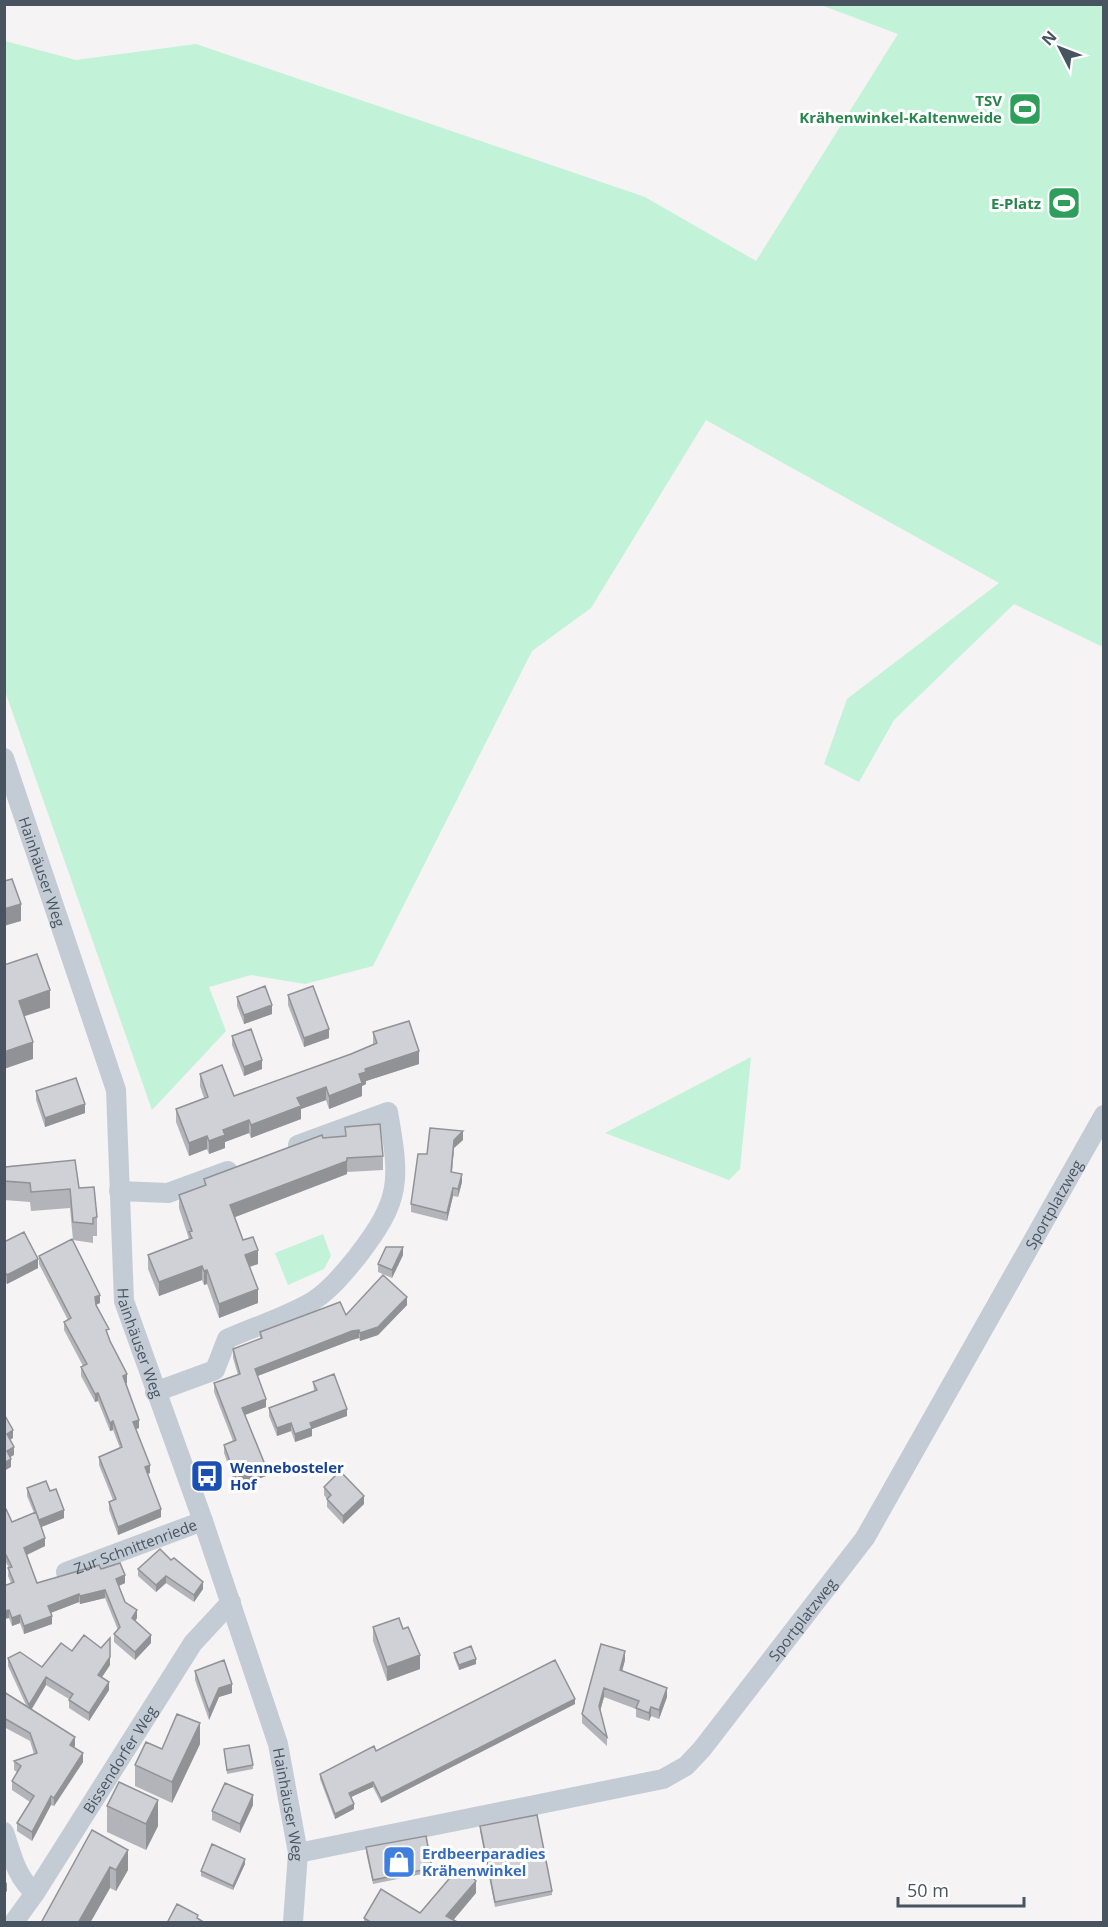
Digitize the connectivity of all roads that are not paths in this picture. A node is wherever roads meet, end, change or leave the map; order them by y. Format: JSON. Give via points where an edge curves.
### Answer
{"nodes":[{"id":1,"x":4,"y":759,"type":"edge"},
{"id":2,"x":11,"y":802,"type":"edge"},
{"id":3,"x":1104,"y":1115,"type":"edge"},
{"id":4,"x":279,"y":1152,"type":"edge"},
{"id":5,"x":246,"y":1164,"type":"edge"},
{"id":6,"x":119,"y":1191,"type":"junction"},
{"id":7,"x":155,"y":1392,"type":"junction"},
{"id":8,"x":203,"y":1521,"type":"junction"},
{"id":9,"x":66,"y":1572,"type":"edge"},
{"id":10,"x":231,"y":1602,"type":"junction"},
{"id":11,"x":4,"y":1832,"type":"edge"},
{"id":12,"x":298,"y":1853,"type":"junction"},
{"id":13,"x":35,"y":1893,"type":"junction"},
{"id":14,"x":14,"y":1923,"type":"edge"},
{"id":15,"x":293,"y":1923,"type":"edge"}],
"edges":[{"from":1,"to":2,"type":"street","name":"Hainhäuser Weg"},
{"from":2,"to":6,"type":"street","name":"Hainhäuser Weg","via":[[116,1090]]},
{"from":3,"to":12,"type":"street","name":"Sportplatzweg","via":[[865,1538],[686,1766],[663,1779]]},
{"from":4,"to":7,"type":"street","via":[[388,1112],[397,1163],[388,1213],[345,1272],[309,1304],[227,1338],[215,1370]]},
{"from":5,"to":6,"type":"street","via":[[168,1193]]},
{"from":6,"to":7,"type":"street","name":"Hainhäuser Weg","via":[[124,1301]]},
{"from":7,"to":8,"type":"street","name":"Hainhäuser Weg"},
{"from":8,"to":9,"type":"street","name":"Zur Schnittenriede"},
{"from":8,"to":10,"type":"street","name":"Hainhäuser Weg"},
{"from":10,"to":12,"type":"street","name":"Hainhäuser Weg","via":[[278,1744]]},
{"from":10,"to":13,"type":"street","name":"Bissendorfer Weg","via":[[193,1643]]},
{"from":11,"to":13,"type":"street","via":[[18,1872]]},
{"from":12,"to":15,"type":"street","name":"Hainhäuser Weg"},
{"from":13,"to":14,"type":"street","name":"Bissendorfer Weg"}]}
